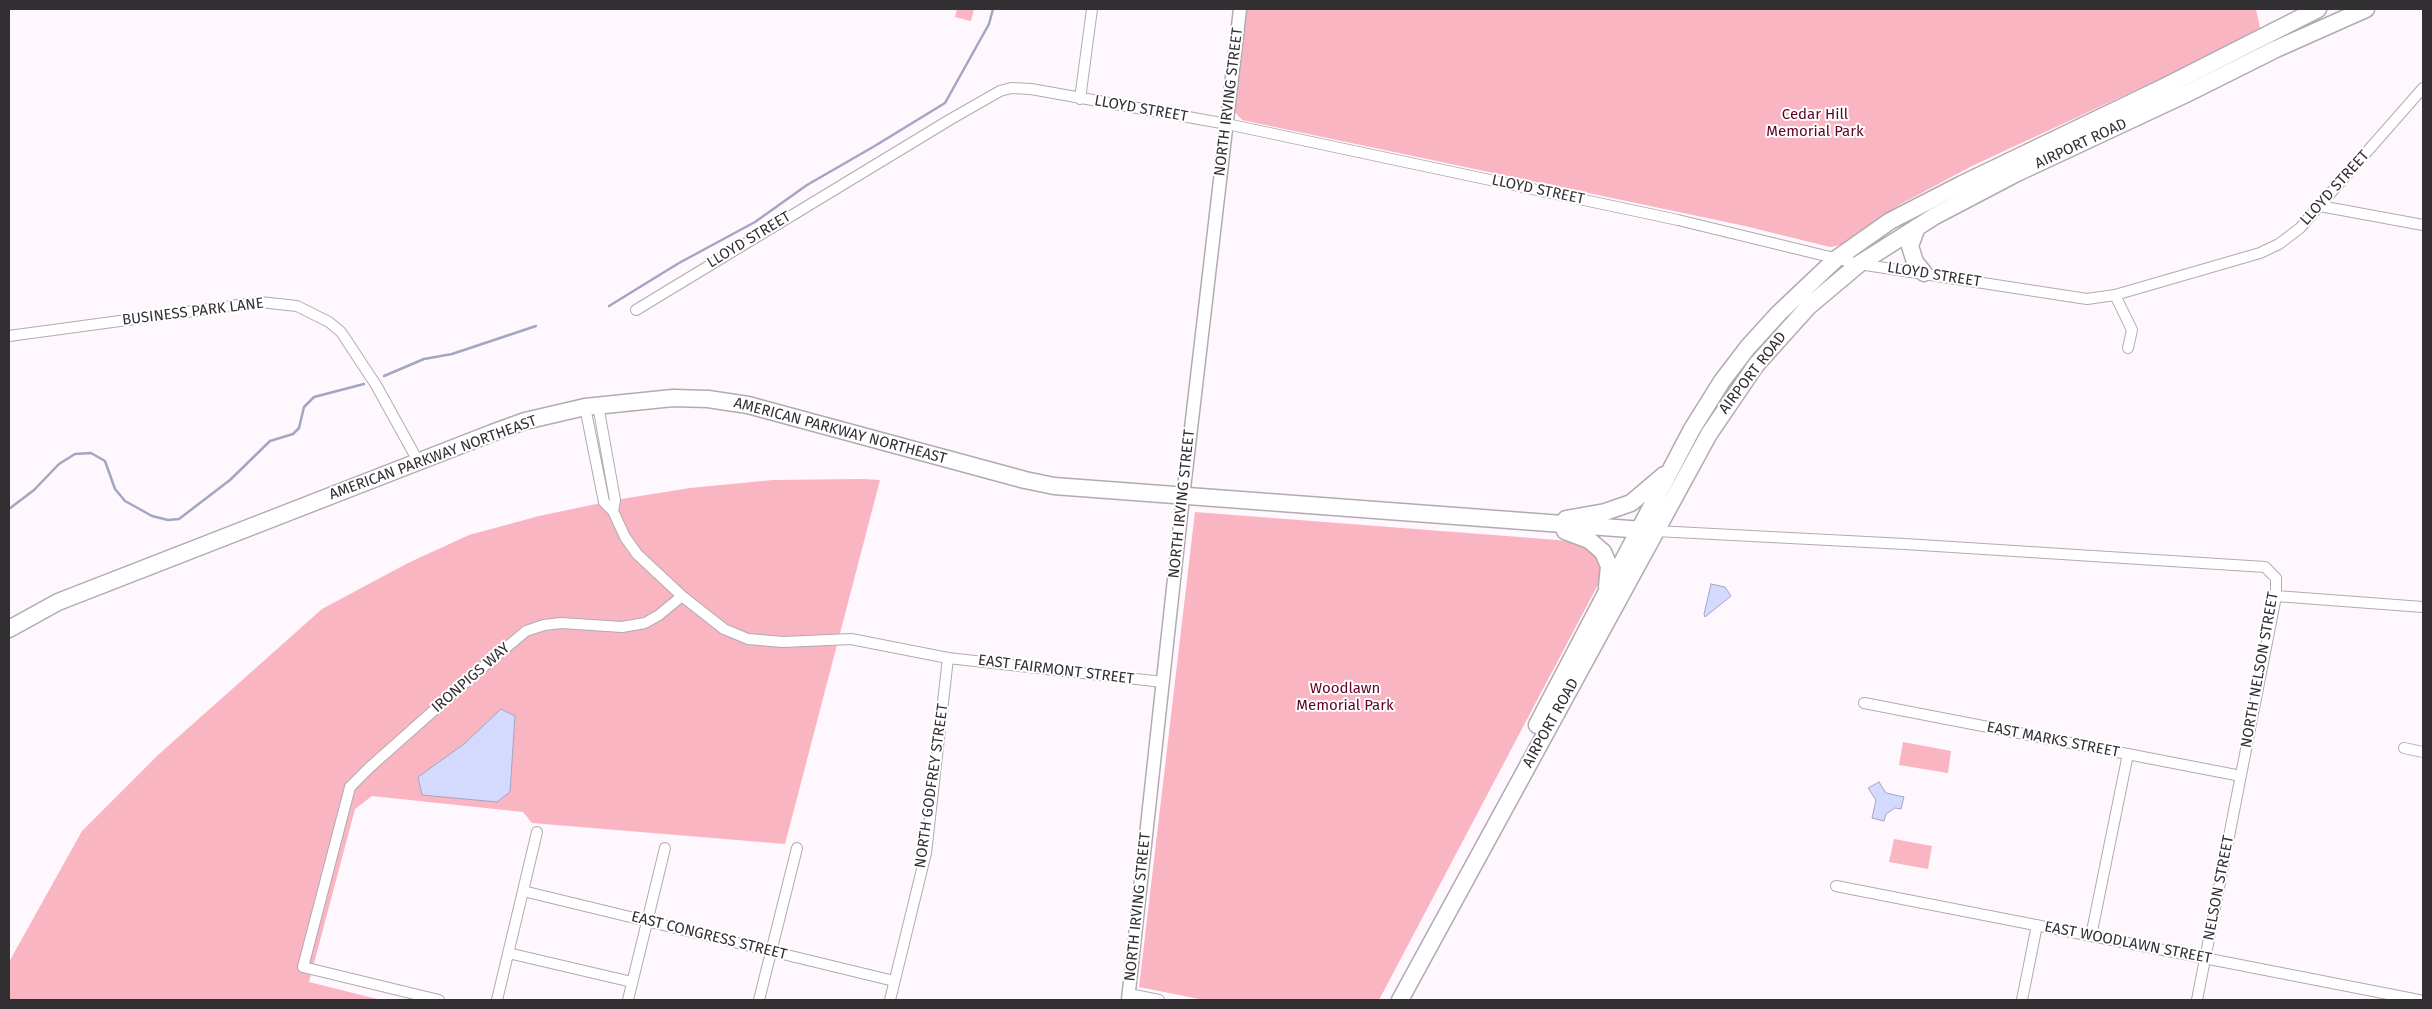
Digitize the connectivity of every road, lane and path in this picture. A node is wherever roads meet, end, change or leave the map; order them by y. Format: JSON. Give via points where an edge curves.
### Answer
{"nodes":[{"id":1,"x":1092,"y":9,"type":"edge"},
{"id":2,"x":1240,"y":9,"type":"edge"},
{"id":3,"x":2318,"y":9,"type":"edge"},
{"id":4,"x":2366,"y":9,"type":"edge"},
{"id":5,"x":2423,"y":88,"type":"edge"},
{"id":6,"x":1080,"y":99,"type":"junction"},
{"id":7,"x":1227,"y":124,"type":"junction"},
{"id":8,"x":2320,"y":206,"type":"junction"},
{"id":9,"x":2423,"y":225,"type":"edge"},
{"id":10,"x":1917,"y":226,"type":"junction"},
{"id":11,"x":1836,"y":259,"type":"junction"},
{"id":12,"x":1859,"y":264,"type":"junction"},
{"id":13,"x":1924,"y":273,"type":"junction"},
{"id":14,"x":2115,"y":295,"type":"junction"},
{"id":15,"x":636,"y":310,"type":"dead end"},
{"id":16,"x":9,"y":336,"type":"edge"},
{"id":17,"x":2128,"y":348,"type":"dead end"},
{"id":18,"x":592,"y":406,"type":"junction"},
{"id":19,"x":418,"y":461,"type":"junction"},
{"id":20,"x":1674,"y":464,"type":"junction"},
{"id":21,"x":1182,"y":497,"type":"junction"},
{"id":22,"x":1542,"y":523,"type":"junction"},
{"id":23,"x":1648,"y":531,"type":"junction"},
{"id":24,"x":1607,"y":592,"type":"junction"},
{"id":25,"x":682,"y":596,"type":"junction"},
{"id":26,"x":2276,"y":596,"type":"junction"},
{"id":27,"x":2423,"y":607,"type":"edge"},
{"id":28,"x":9,"y":629,"type":"edge"},
{"id":29,"x":948,"y":658,"type":"junction"},
{"id":30,"x":1163,"y":682,"type":"junction"},
{"id":31,"x":1864,"y":703,"type":"dead end"},
{"id":32,"x":2404,"y":748,"type":"dead end"},
{"id":33,"x":2423,"y":752,"type":"edge"},
{"id":34,"x":2128,"y":754,"type":"junction"},
{"id":35,"x":2241,"y":776,"type":"junction"},
{"id":36,"x":537,"y":832,"type":"dead end"},
{"id":37,"x":665,"y":848,"type":"dead end"},
{"id":38,"x":797,"y":848,"type":"dead end"},
{"id":39,"x":1836,"y":886,"type":"dead end"},
{"id":40,"x":523,"y":891,"type":"junction"},
{"id":41,"x":648,"y":921,"type":"junction"},
{"id":42,"x":2037,"y":925,"type":"junction"},
{"id":43,"x":2091,"y":936,"type":"junction"},
{"id":44,"x":771,"y":951,"type":"junction"},
{"id":45,"x":508,"y":953,"type":"junction"},
{"id":46,"x":2206,"y":958,"type":"junction"},
{"id":47,"x":894,"y":981,"type":"junction"},
{"id":48,"x":632,"y":982,"type":"junction"},
{"id":49,"x":1129,"y":997,"type":"edge"},
{"id":50,"x":439,"y":1000,"type":"edge"},
{"id":51,"x":497,"y":1000,"type":"edge"},
{"id":52,"x":628,"y":1000,"type":"edge"},
{"id":53,"x":759,"y":1000,"type":"edge"},
{"id":54,"x":890,"y":1000,"type":"edge"},
{"id":55,"x":1159,"y":1000,"type":"edge"},
{"id":56,"x":1390,"y":1000,"type":"edge"},
{"id":57,"x":1400,"y":1000,"type":"edge"},
{"id":58,"x":2022,"y":1000,"type":"edge"},
{"id":59,"x":2197,"y":1000,"type":"edge"},
{"id":60,"x":2418,"y":1000,"type":"edge"}],
"edges":[{"from":1,"to":6,"type":"street"},
{"from":2,"to":7,"type":"street","name":"NORTH IRVING STREET"},
{"from":3,"to":11,"type":"main road","name":"AIRPORT ROAD","via":[[1890,221]]},
{"from":4,"to":10,"type":"main road","name":"AIRPORT ROAD","via":[[2276,48],[2177,99],[2016,174]]},
{"from":5,"to":8,"type":"street","name":"LLOYD STREET"},
{"from":6,"to":7,"type":"street","name":"LLOYD STREET"},
{"from":6,"to":15,"type":"street","name":"LLOYD STREET","via":[[1021,88],[1000,92]]},
{"from":7,"to":11,"type":"street","name":"LLOYD STREET","via":[[1678,220]]},
{"from":7,"to":21,"type":"street","name":"NORTH IRVING STREET"},
{"from":8,"to":9,"type":"street"},
{"from":8,"to":14,"type":"street","name":"LLOYD STREET","via":[[2288,238],[2260,253]]},
{"from":10,"to":12,"type":"main road","name":"AIRPORT ROAD"},
{"from":10,"to":13,"type":"main road","via":[[1910,246],[1915,262]]},
{"from":11,"to":12,"type":"street","name":"LLOYD STREET"},
{"from":11,"to":20,"type":"main road","name":"AIRPORT ROAD","via":[[1748,347],[1722,381]]},
{"from":12,"to":13,"type":"street","name":"LLOYD STREET"},
{"from":12,"to":23,"type":"main road","name":"AIRPORT ROAD","via":[[1809,306],[1756,365]]},
{"from":13,"to":14,"type":"street","name":"LLOYD STREET","via":[[2087,299]]},
{"from":14,"to":17,"type":"street","via":[[2132,330]]},
{"from":16,"to":19,"type":"street","name":"BUSINESS PARK LANE","via":[[260,302],[297,306],[329,322],[341,332],[376,385]]},
{"from":18,"to":19,"type":"main road","name":"AMERICAN PARKWAY NORTHEAST","via":[[525,422]]},
{"from":18,"to":21,"type":"main road","name":"AMERICAN PARKWAY NORTHEAST","via":[[673,398],[748,405],[1025,480],[1081,490]]},
{"from":18,"to":25,"type":"street","via":[[616,500],[613,512],[637,554]]},
{"from":19,"to":28,"type":"main road","name":"AMERICAN PARKWAY NORTHEAST","via":[[58,602]]},
{"from":20,"to":22,"type":"main road","via":[[1631,503],[1605,512]]},
{"from":20,"to":23,"type":"main road","name":"AIRPORT ROAD"},
{"from":21,"to":22,"type":"main road","name":"AMERICAN PARKWAY NORTHEAST"},
{"from":21,"to":30,"type":"street","name":"NORTH IRVING STREET"},
{"from":22,"to":23,"type":"main road"},
{"from":22,"to":24,"type":"main road","via":[[1589,540],[1599,547],[1608,561]]},
{"from":23,"to":24,"type":"main road","name":"AIRPORT ROAD"},
{"from":23,"to":26,"type":"street","name":"NORTH NELSON STREET","via":[[2265,568],[2276,578]]},
{"from":23,"to":57,"type":"main road","name":"AIRPORT ROAD"},
{"from":24,"to":56,"type":"main road","name":"AIRPORT ROAD"},
{"from":25,"to":29,"type":"street","name":"EAST FAIRMONT STREET","via":[[724,629],[748,639],[783,642],[851,639]]},
{"from":25,"to":50,"type":"street","name":"IRONPIGS WAY","via":[[645,623],[622,627],[561,623],[526,631],[350,787],[304,967]]},
{"from":26,"to":27,"type":"street"},
{"from":26,"to":35,"type":"street","name":"NORTH NELSON STREET"},
{"from":29,"to":30,"type":"street","name":"EAST FAIRMONT STREET"},
{"from":29,"to":47,"type":"street","name":"NORTH GODFREY STREET","via":[[926,853]]},
{"from":30,"to":49,"type":"street","name":"NORTH IRVING STREET"},
{"from":31,"to":34,"type":"street","name":"EAST MARKS STREET"},
{"from":32,"to":33,"type":"street"},
{"from":34,"to":35,"type":"street","name":"EAST MARKS STREET"},
{"from":34,"to":43,"type":"street"},
{"from":35,"to":46,"type":"street","name":"NELSON STREET"},
{"from":36,"to":40,"type":"street"},
{"from":37,"to":41,"type":"street"},
{"from":38,"to":44,"type":"street"},
{"from":39,"to":42,"type":"street","name":"EAST WOODLAWN STREET"},
{"from":40,"to":41,"type":"street","name":"EAST CONGRESS STREET"},
{"from":40,"to":45,"type":"street"},
{"from":41,"to":44,"type":"street","name":"EAST CONGRESS STREET"},
{"from":41,"to":48,"type":"street"},
{"from":42,"to":43,"type":"street","name":"EAST WOODLAWN STREET"},
{"from":42,"to":58,"type":"street"},
{"from":43,"to":46,"type":"street","name":"EAST WOODLAWN STREET"},
{"from":44,"to":47,"type":"street","name":"EAST CONGRESS STREET"},
{"from":44,"to":53,"type":"street"},
{"from":45,"to":48,"type":"street"},
{"from":45,"to":51,"type":"street"},
{"from":46,"to":59,"type":"street","name":"NELSON STREET"},
{"from":46,"to":60,"type":"street","name":"EAST WOODLAWN STREET"},
{"from":47,"to":54,"type":"street","name":"NORTH GODFREY STREET"},
{"from":48,"to":52,"type":"street"},
{"from":49,"to":55,"type":"street"}]}
